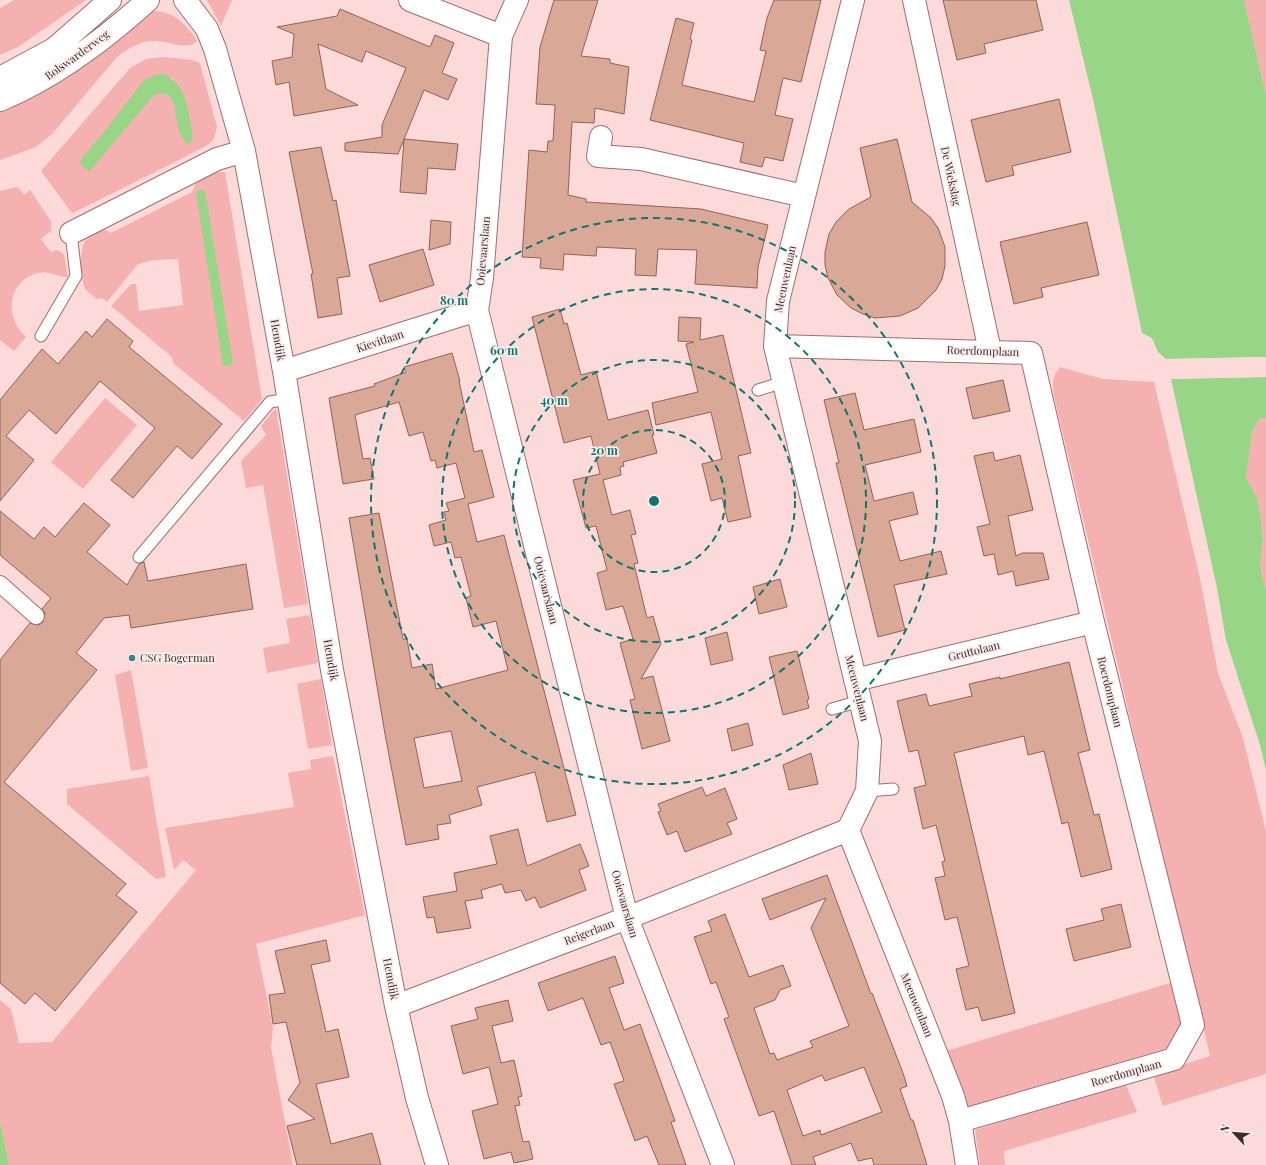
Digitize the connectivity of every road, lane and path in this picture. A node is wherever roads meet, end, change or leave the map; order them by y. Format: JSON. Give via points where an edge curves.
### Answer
{"nodes":[{"id":1,"x":110,"y":0,"type":"edge"},
{"id":2,"x":148,"y":0,"type":"edge"},
{"id":3,"x":185,"y":0,"type":"edge"},
{"id":4,"x":410,"y":0,"type":"edge"},
{"id":5,"x":517,"y":0,"type":"edge"},
{"id":6,"x":853,"y":0,"type":"edge"},
{"id":7,"x":914,"y":0,"type":"edge"},
{"id":8,"x":502,"y":36,"type":"junction"},
{"id":9,"x":0,"y":78,"type":"edge"},
{"id":10,"x":0,"y":100,"type":"edge"},
{"id":11,"x":601,"y":137,"type":"dead end"},
{"id":12,"x":244,"y":151,"type":"junction"},
{"id":13,"x":804,"y":196,"type":"junction"},
{"id":14,"x":71,"y":233,"type":"joint"},
{"id":15,"x":477,"y":310,"type":"junction"},
{"id":16,"x":41,"y":336,"type":"dead end"},
{"id":17,"x":775,"y":346,"type":"junction"},
{"id":18,"x":990,"y":351,"type":"junction"},
{"id":19,"x":284,"y":371,"type":"junction"},
{"id":20,"x":784,"y":382,"type":"junction"},
{"id":21,"x":758,"y":390,"type":"dead end"},
{"id":22,"x":288,"y":399,"type":"junction"},
{"id":23,"x":139,"y":557,"type":"dead end"},
{"id":24,"x":0,"y":584,"type":"edge"},
{"id":25,"x":36,"y":616,"type":"dead end"},
{"id":26,"x":1093,"y":622,"type":"junction"},
{"id":27,"x":855,"y":680,"type":"junction"},
{"id":28,"x":860,"y":701,"type":"junction"},
{"id":29,"x":832,"y":709,"type":"dead end"},
{"id":30,"x":893,"y":789,"type":"dead end"},
{"id":31,"x":867,"y":791,"type":"junction"},
{"id":32,"x":848,"y":830,"type":"junction"},
{"id":33,"x":627,"y":918,"type":"junction"},
{"id":34,"x":396,"y":1006,"type":"junction"},
{"id":35,"x":960,"y":1121,"type":"junction"},
{"id":36,"x":437,"y":1165,"type":"edge"},
{"id":37,"x":724,"y":1165,"type":"edge"},
{"id":38,"x":967,"y":1165,"type":"edge"}],
"edges":[{"from":1,"to":9,"type":"street","name":"Bolswarderweg","via":[[54,49]]},
{"from":2,"to":10,"type":"street","name":"Bolswarderweg","via":[[68,64],[26,89]]},
{"from":3,"to":12,"type":"street","name":"Hemdijk","via":[[206,29],[215,49]]},
{"from":4,"to":8,"type":"street"},
{"from":5,"to":8,"type":"street","name":"Ooievaarslaan"},
{"from":6,"to":13,"type":"street","name":"Meeuwenlaan"},
{"from":7,"to":18,"type":"street","name":"De Wiekslag"},
{"from":8,"to":15,"type":"street","name":"Ooievaarslaan","via":[[482,278]]},
{"from":11,"to":13,"type":"street","via":[[598,156],[641,159]]},
{"from":12,"to":14,"type":"street","via":[[217,159]]},
{"from":12,"to":19,"type":"street","name":"Hemdijk"},
{"from":13,"to":17,"type":"street","name":"Meeuwenlaan","via":[[778,301]]},
{"from":14,"to":16,"type":"lane","via":[[76,276]]},
{"from":15,"to":19,"type":"street","name":"Kievitlaan"},
{"from":15,"to":33,"type":"street","name":"Ooievaarslaan"},
{"from":17,"to":18,"type":"street","name":"Roerdomplaan"},
{"from":17,"to":20,"type":"street","name":"Meeuwenlaan"},
{"from":18,"to":26,"type":"street","name":"Roerdomplaan","via":[[1031,353]]},
{"from":19,"to":22,"type":"street","name":"Hemdijk"},
{"from":20,"to":21,"type":"lane"},
{"from":20,"to":27,"type":"street","name":"Meeuwenlaan"},
{"from":22,"to":23,"type":"lane","via":[[270,402]]},
{"from":22,"to":34,"type":"street","name":"Hemdijk","via":[[332,670]]},
{"from":24,"to":25,"type":"street"},
{"from":26,"to":27,"type":"street","name":"Gruttolaan"},
{"from":26,"to":35,"type":"street","name":"Roerdomplaan","via":[[1193,1025],[1174,1059]]},
{"from":27,"to":28,"type":"street","name":"Meeuwenlaan"},
{"from":28,"to":29,"type":"lane"},
{"from":28,"to":31,"type":"street","name":"Meeuwenlaan","via":[[870,741]]},
{"from":30,"to":31,"type":"lane"},
{"from":31,"to":32,"type":"street","name":"Meeuwenlaan"},
{"from":32,"to":33,"type":"street","name":"Reigerlaan"},
{"from":32,"to":35,"type":"street","name":"Meeuwenlaan","via":[[953,1096]]},
{"from":33,"to":34,"type":"street","name":"Reigerlaan"},
{"from":33,"to":37,"type":"street","name":"Ooievaarslaan"},
{"from":34,"to":36,"type":"street","name":"Hemdijk","via":[[417,1098]]},
{"from":35,"to":38,"type":"street","name":"Meeuwenlaan"}]}
